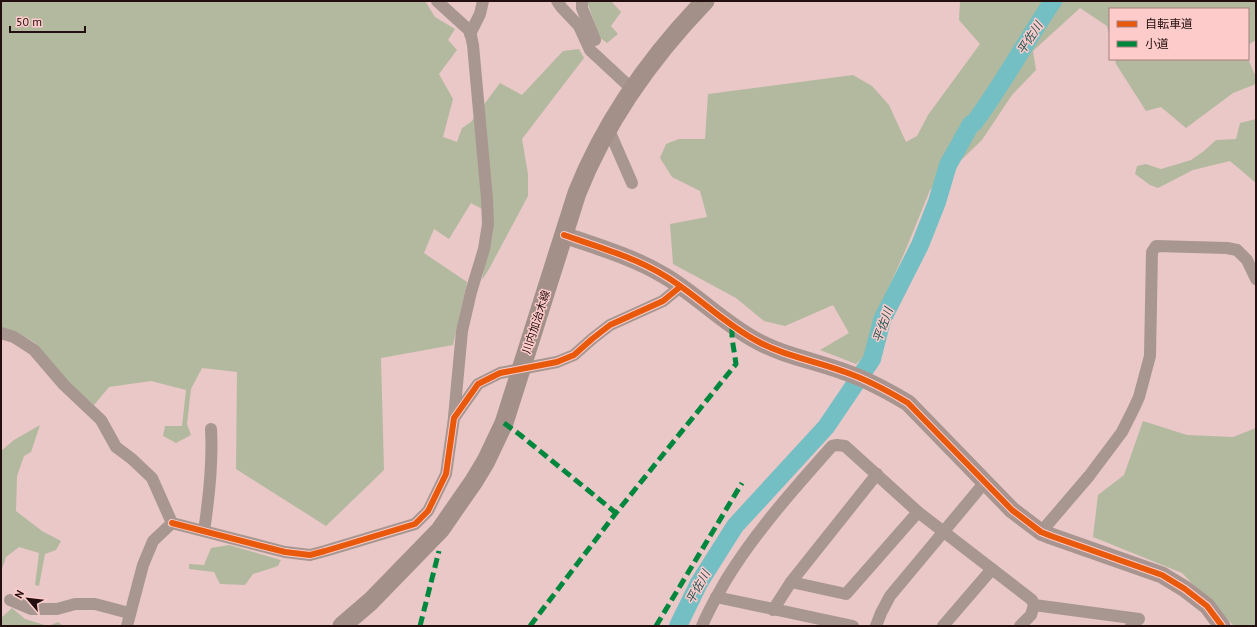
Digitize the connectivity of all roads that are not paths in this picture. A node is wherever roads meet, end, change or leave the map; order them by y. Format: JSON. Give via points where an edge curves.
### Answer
{"nodes":[{"id":1,"x":437,"y":1,"type":"edge"},
{"id":2,"x":557,"y":1,"type":"edge"},
{"id":3,"x":582,"y":1,"type":"edge"},
{"id":4,"x":705,"y":1,"type":"edge"},
{"id":5,"x":479,"y":3,"type":"edge"},
{"id":6,"x":470,"y":34,"type":"junction"},
{"id":7,"x":608,"y":68,"type":"junction"},
{"id":8,"x":632,"y":89,"type":"junction"},
{"id":9,"x":608,"y":128,"type":"junction"},
{"id":10,"x":632,"y":183,"type":"dead end"},
{"id":11,"x":564,"y":235,"type":"junction"},
{"id":12,"x":1256,"y":279,"type":"edge"},
{"id":13,"x":680,"y":287,"type":"junction"},
{"id":14,"x":1,"y":333,"type":"edge"},
{"id":15,"x":521,"y":369,"type":"junction"},
{"id":16,"x":454,"y":418,"type":"junction"},
{"id":17,"x":211,"y":429,"type":"dead end"},
{"id":18,"x":877,"y":474,"type":"junction"},
{"id":19,"x":986,"y":482,"type":"junction"},
{"id":20,"x":918,"y":512,"type":"junction"},
{"id":21,"x":172,"y":523,"type":"junction"},
{"id":22,"x":204,"y":531,"type":"junction"},
{"id":23,"x":944,"y":532,"type":"junction"},
{"id":24,"x":1042,"y":532,"type":"junction"},
{"id":25,"x":992,"y":569,"type":"junction"},
{"id":26,"x":791,"y":582,"type":"junction"},
{"id":27,"x":716,"y":597,"type":"junction"},
{"id":28,"x":10,"y":600,"type":"dead end"},
{"id":29,"x":1034,"y":605,"type":"junction"},
{"id":30,"x":773,"y":610,"type":"junction"},
{"id":31,"x":129,"y":613,"type":"junction"},
{"id":32,"x":127,"y":626,"type":"edge"},
{"id":33,"x":342,"y":626,"type":"edge"},
{"id":34,"x":702,"y":626,"type":"edge"},
{"id":35,"x":853,"y":626,"type":"edge"},
{"id":36,"x":876,"y":626,"type":"edge"},
{"id":37,"x":944,"y":626,"type":"edge"},
{"id":38,"x":1020,"y":626,"type":"edge"},
{"id":39,"x":1131,"y":626,"type":"edge"},
{"id":40,"x":1222,"y":626,"type":"edge"}],
"edges":[{"from":1,"to":6,"type":"street","via":[[470,31]]},
{"from":2,"to":7,"type":"street","via":[[579,26],[590,50]]},
{"from":3,"to":7,"type":"street","via":[[591,32]]},
{"from":4,"to":8,"type":"main road","name":"川内加治木線","via":[[675,33]]},
{"from":5,"to":6,"type":"street","via":[[477,23]]},
{"from":6,"to":16,"type":"street","via":[[473,44],[488,224],[484,249],[462,331]]},
{"from":7,"to":8,"type":"street"},
{"from":8,"to":9,"type":"main road","name":"川内加治木線"},
{"from":9,"to":10,"type":"street"},
{"from":9,"to":11,"type":"main road","name":"川内加治木線","via":[[587,167]]},
{"from":11,"to":13,"type":"street","via":[[641,262],[667,276]]},
{"from":11,"to":15,"type":"main road","name":"川内加治木線"},
{"from":12,"to":24,"type":"street","via":[[1247,260],[1237,250],[1156,246],[1152,252],[1150,356],[1139,397],[1122,432],[1090,476]]},
{"from":13,"to":15,"type":"street","via":[[663,301],[610,325],[574,355],[557,362]]},
{"from":13,"to":19,"type":"street","via":[[756,341],[871,382],[908,403]]},
{"from":14,"to":21,"type":"street","via":[[14,337],[34,350],[64,385],[102,420],[116,447],[152,478]]},
{"from":15,"to":16,"type":"street","via":[[500,373],[478,384]]},
{"from":15,"to":33,"type":"main road","name":"川内加治木線","via":[[504,423],[486,461],[440,530],[372,601]]},
{"from":16,"to":22,"type":"street","via":[[446,474],[428,511],[415,524],[310,555],[285,552]]},
{"from":17,"to":22,"type":"street","via":[[212,450]]},
{"from":18,"to":20,"type":"street"},
{"from":18,"to":26,"type":"street"},
{"from":18,"to":27,"type":"street","via":[[845,446],[832,446],[759,530]]},
{"from":19,"to":23,"type":"street"},
{"from":19,"to":24,"type":"street","via":[[1012,510]]},
{"from":20,"to":23,"type":"street"},
{"from":20,"to":26,"type":"street","via":[[846,594]]},
{"from":21,"to":22,"type":"street"},
{"from":21,"to":31,"type":"street","via":[[152,541]]},
{"from":23,"to":25,"type":"street"},
{"from":23,"to":36,"type":"street","via":[[890,596]]},
{"from":24,"to":40,"type":"street","via":[[1061,541],[1162,575],[1186,589],[1207,606]]},
{"from":25,"to":29,"type":"street","via":[[1032,600]]},
{"from":25,"to":37,"type":"street"},
{"from":26,"to":30,"type":"street"},
{"from":27,"to":30,"type":"street"},
{"from":27,"to":34,"type":"street"},
{"from":28,"to":31,"type":"street","via":[[31,609],[57,609],[75,604],[95,604]]},
{"from":29,"to":38,"type":"street","via":[[1031,615]]},
{"from":29,"to":39,"type":"street","via":[[1139,619]]},
{"from":30,"to":35,"type":"street"},
{"from":31,"to":32,"type":"street"}]}
